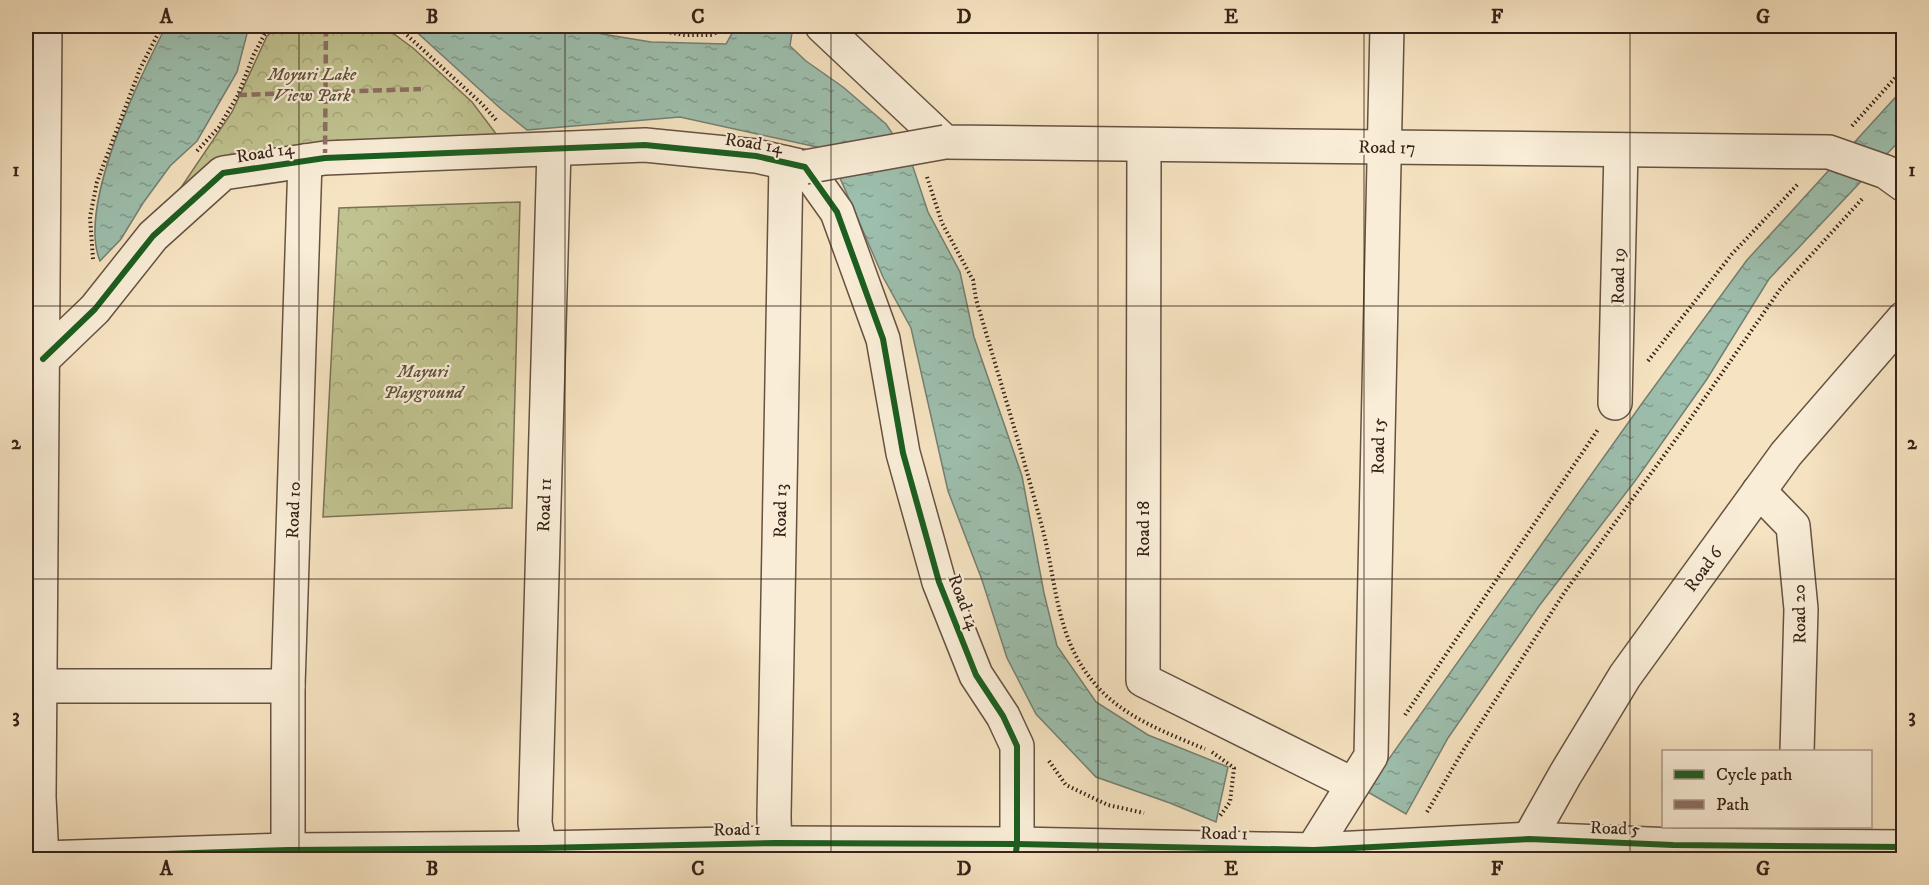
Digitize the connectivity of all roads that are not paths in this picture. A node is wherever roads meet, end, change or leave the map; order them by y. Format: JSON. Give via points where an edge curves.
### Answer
{"nodes":[{"id":1,"x":45,"y":26,"type":"edge"},
{"id":2,"x":822,"y":26,"type":"edge"},
{"id":3,"x":1387,"y":26,"type":"edge"},
{"id":4,"x":945,"y":142,"type":"junction"},
{"id":5,"x":1144,"y":145,"type":"junction"},
{"id":6,"x":1384,"y":147,"type":"junction"},
{"id":7,"x":554,"y":149,"type":"junction"},
{"id":8,"x":1621,"y":150,"type":"junction"},
{"id":9,"x":305,"y":161,"type":"junction"},
{"id":10,"x":795,"y":165,"type":"junction"},
{"id":11,"x":1895,"y":179,"type":"edge"},
{"id":12,"x":34,"y":232,"type":"edge"},
{"id":13,"x":1904,"y":318,"type":"edge"},
{"id":14,"x":44,"y":359,"type":"junction"},
{"id":15,"x":1615,"y":403,"type":"road end"},
{"id":16,"x":1759,"y":491,"type":"junction"},
{"id":17,"x":40,"y":686,"type":"junction"},
{"id":18,"x":288,"y":686,"type":"junction"},
{"id":19,"x":1797,"y":750,"type":"edge"},
{"id":20,"x":1352,"y":784,"type":"junction"},
{"id":21,"x":32,"y":795,"type":"edge"},
{"id":22,"x":1794,"y":836,"type":"edge"},
{"id":23,"x":1528,"y":839,"type":"junction"},
{"id":24,"x":1433,"y":843,"type":"joint"},
{"id":25,"x":1673,"y":845,"type":"junction"},
{"id":26,"x":1904,"y":847,"type":"edge"},
{"id":27,"x":775,"y":851,"type":"edge"},
{"id":28,"x":1016,"y":852,"type":"edge"},
{"id":29,"x":539,"y":854,"type":"edge"},
{"id":30,"x":288,"y":855,"type":"edge"},
{"id":31,"x":1310,"y":855,"type":"edge"},
{"id":32,"x":42,"y":859,"type":"edge"},
{"id":33,"x":1704,"y":860,"type":"edge"}],
"edges":[{"from":1,"to":12,"type":"street"},
{"from":2,"to":4,"type":"street"},
{"from":3,"to":6,"type":"street","name":"Road 15"},
{"from":4,"to":5,"type":"street","name":"Road 17"},
{"from":4,"to":10,"type":"street","name":"Road 17","bridge":true},
{"from":5,"to":6,"type":"street","name":"Road 17"},
{"from":5,"to":20,"type":"street","name":"Road 18","via":[[1143,680]]},
{"from":6,"to":8,"type":"street","name":"Road 17"},
{"from":6,"to":20,"type":"street","name":"Road 15","via":[[1371,756]]},
{"from":7,"to":9,"type":"street","name":"Road 14"},
{"from":7,"to":10,"type":"street","name":"Road 14","via":[[645,145],[756,156]]},
{"from":7,"to":29,"type":"street","name":"Road 11","via":[[535,823]]},
{"from":8,"to":11,"type":"street","name":"Road 17","via":[[1829,152]]},
{"from":8,"to":15,"type":"street","name":"Road 19"},
{"from":9,"to":14,"type":"street","name":"Road 14","via":[[223,173],[153,236],[95,309]]},
{"from":9,"to":18,"type":"street","name":"Road 10"},
{"from":10,"to":27,"type":"street","name":"Road 13"},
{"from":10,"to":28,"type":"street","name":"Road 14","via":[[837,212],[883,339],[903,453],[939,582],[976,675],[1017,746]]},
{"from":12,"to":14,"type":"street"},
{"from":13,"to":16,"type":"street","name":"Road 6","via":[[1786,454]]},
{"from":14,"to":17,"type":"street"},
{"from":16,"to":19,"type":"street","name":"Road 20","via":[[1793,526],[1801,609]]},
{"from":16,"to":23,"type":"street","name":"Road 6","via":[[1625,676]]},
{"from":17,"to":18,"type":"street"},
{"from":17,"to":21,"type":"street"},
{"from":18,"to":30,"type":"street","name":"Road 10"},
{"from":20,"to":31,"type":"street","name":"Road 15"},
{"from":21,"to":32,"type":"street"},
{"from":22,"to":25,"type":"street","name":"Road 5"},
{"from":22,"to":26,"type":"street","name":"Road 5"},
{"from":23,"to":24,"type":"street","name":"Road 5"},
{"from":23,"to":25,"type":"street","name":"Road 5"},
{"from":24,"to":31,"type":"street","name":"Road 1"},
{"from":25,"to":33,"type":"street"},
{"from":27,"to":28,"type":"street","name":"Road 1"},
{"from":27,"to":29,"type":"street","name":"Road 1"},
{"from":28,"to":31,"type":"street","name":"Road 1"},
{"from":29,"to":30,"type":"street","name":"Road 1"},
{"from":30,"to":32,"type":"street","name":"Road 1"}]}
